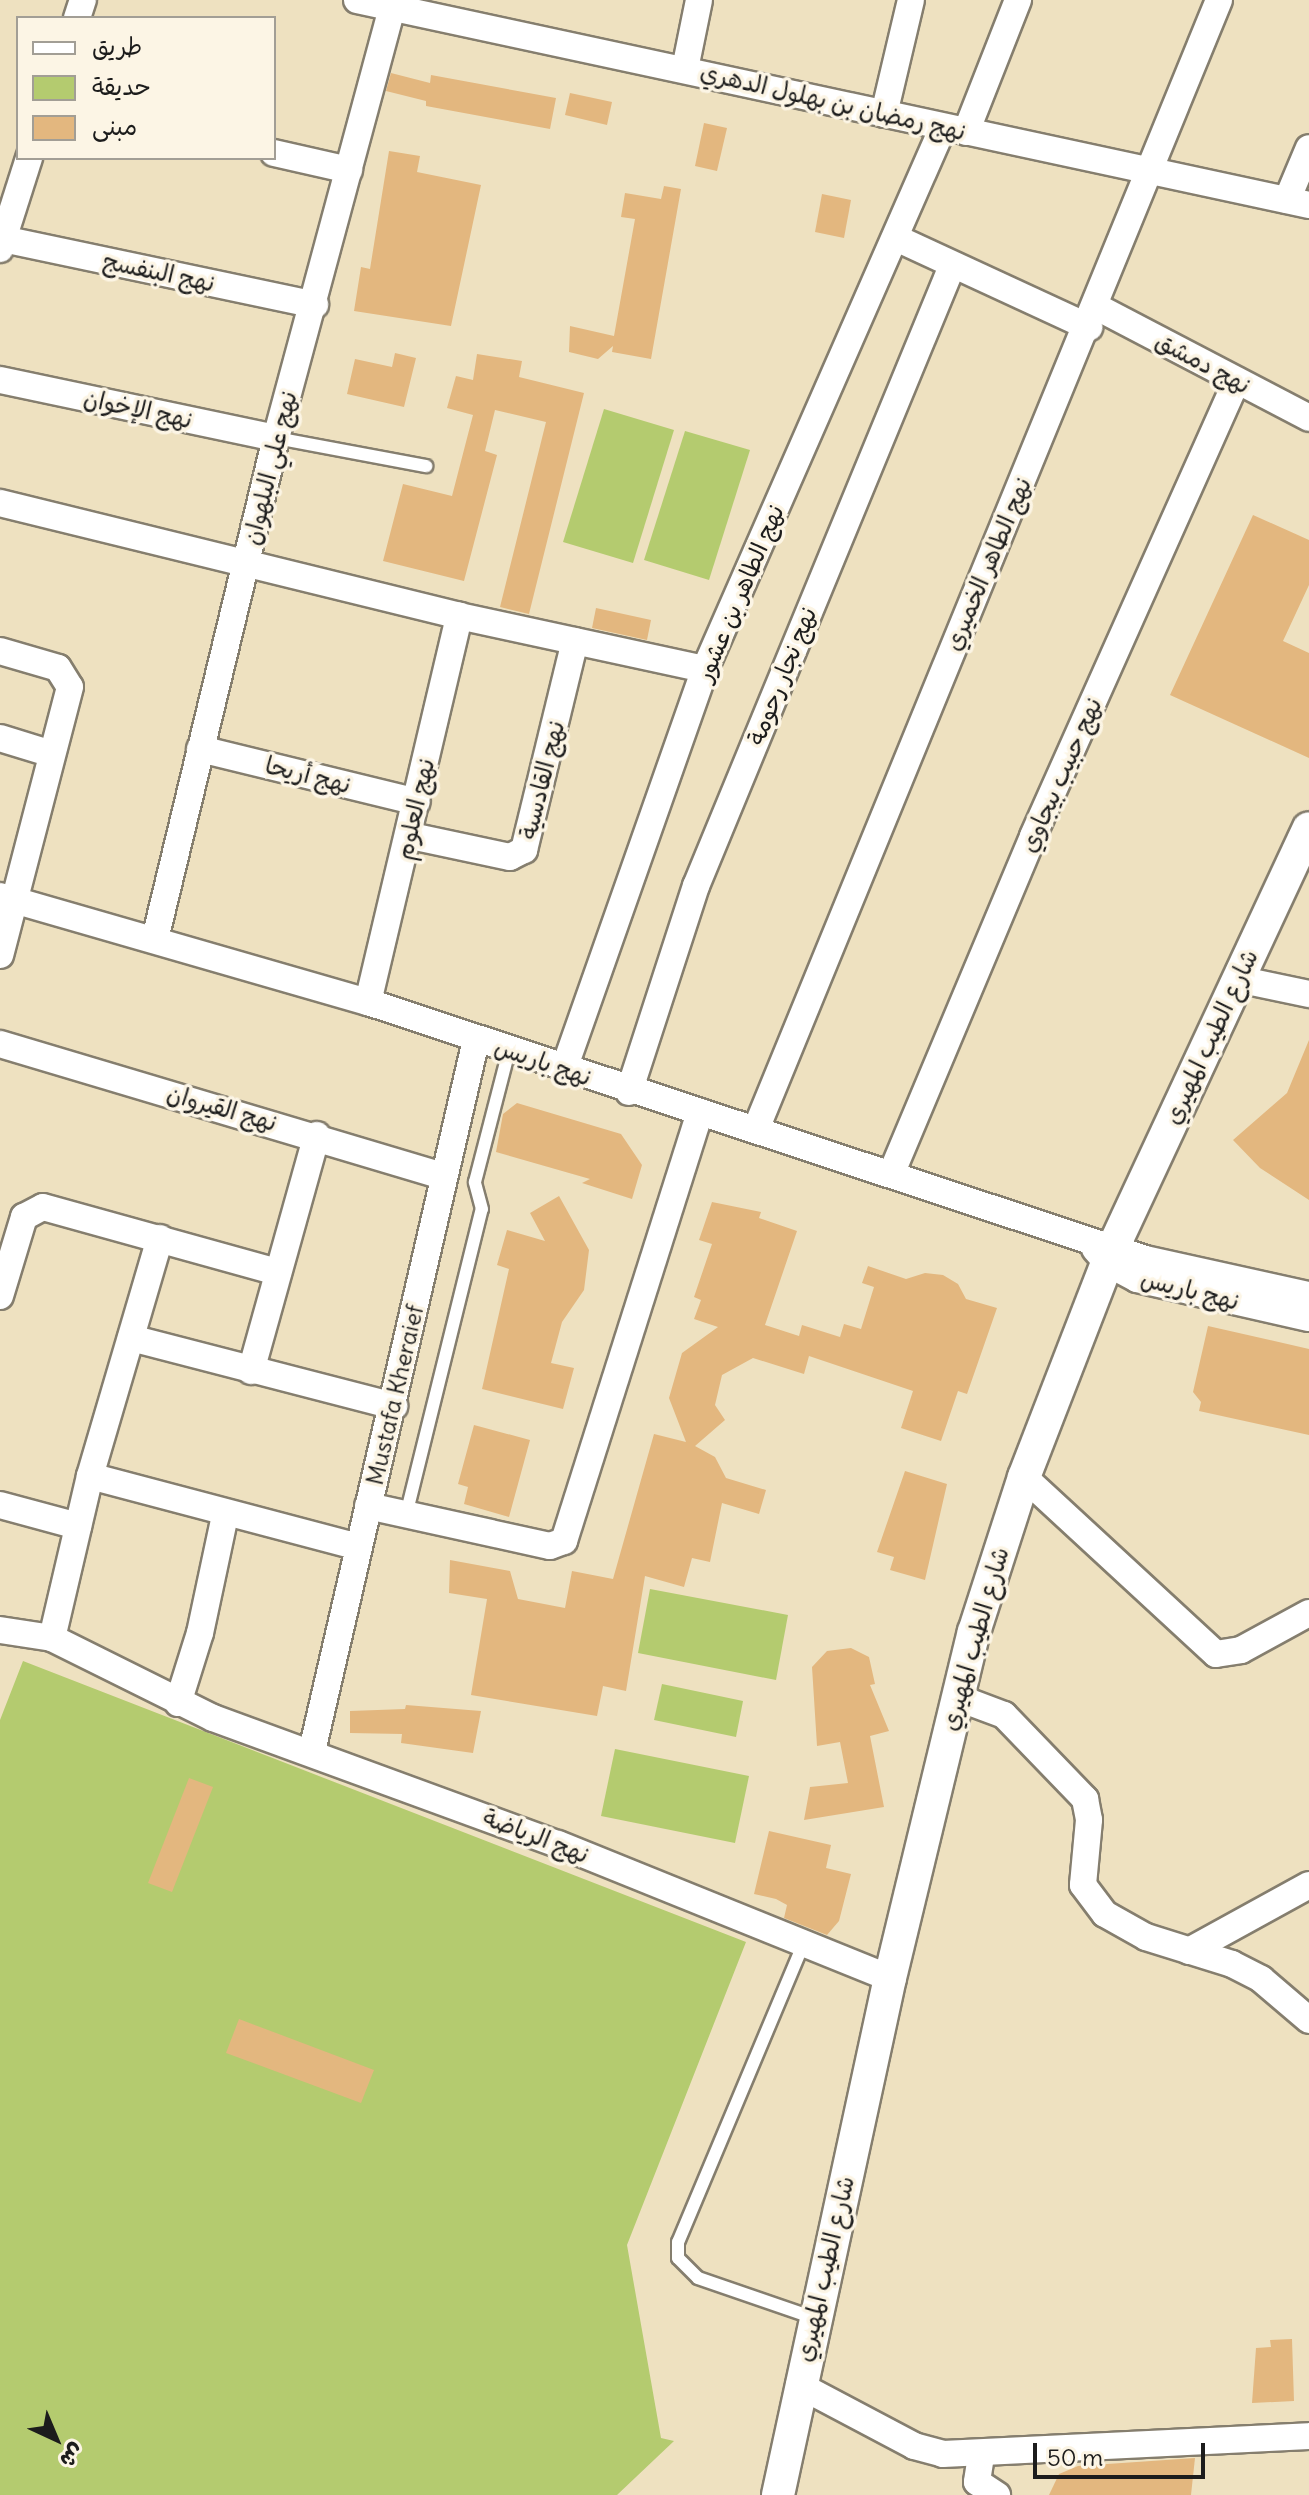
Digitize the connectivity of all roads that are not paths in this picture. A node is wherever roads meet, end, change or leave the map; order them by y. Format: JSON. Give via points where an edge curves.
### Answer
{"nodes":[{"id":1,"x":357,"y":0,"type":"edge"},
{"id":2,"x":699,"y":0,"type":"edge"},
{"id":3,"x":911,"y":0,"type":"edge"},
{"id":4,"x":1018,"y":0,"type":"edge"},
{"id":5,"x":1219,"y":0,"type":"edge"},
{"id":6,"x":393,"y":4,"type":"edge"},
{"id":7,"x":685,"y":69,"type":"junction"},
{"id":8,"x":884,"y":114,"type":"junction"},
{"id":9,"x":955,"y":130,"type":"junction"},
{"id":10,"x":1309,"y":148,"type":"edge"},
{"id":11,"x":276,"y":153,"type":"edge"},
{"id":12,"x":28,"y":160,"type":"edge"},
{"id":13,"x":349,"y":170,"type":"junction"},
{"id":14,"x":1148,"y":170,"type":"junction"},
{"id":15,"x":1298,"y":202,"type":"edge"},
{"id":16,"x":896,"y":238,"type":"junction"},
{"id":17,"x":2,"y":244,"type":"edge"},
{"id":18,"x":952,"y":266,"type":"junction"},
{"id":19,"x":315,"y":305,"type":"junction"},
{"id":20,"x":1093,"y":317,"type":"junction"},
{"id":21,"x":0,"y":380,"type":"edge"},
{"id":22,"x":1237,"y":381,"type":"junction"},
{"id":23,"x":1309,"y":418,"type":"edge"},
{"id":24,"x":276,"y":438,"type":"junction"},
{"id":25,"x":426,"y":466,"type":"dead end"},
{"id":26,"x":0,"y":503,"type":"edge"},
{"id":27,"x":246,"y":565,"type":"junction"},
{"id":28,"x":459,"y":616,"type":"junction"},
{"id":29,"x":575,"y":641,"type":"junction"},
{"id":30,"x":0,"y":651,"type":"edge"},
{"id":31,"x":705,"y":669,"type":"junction"},
{"id":32,"x":0,"y":738,"type":"edge"},
{"id":33,"x":200,"y":749,"type":"junction"},
{"id":34,"x":52,"y":754,"type":"junction"},
{"id":35,"x":417,"y":802,"type":"junction"},
{"id":36,"x":1309,"y":828,"type":"edge"},
{"id":37,"x":411,"y":836,"type":"junction"},
{"id":38,"x":7,"y":898,"type":"edge"},
{"id":39,"x":155,"y":939,"type":"junction"},
{"id":40,"x":0,"y":955,"type":"edge"},
{"id":41,"x":1237,"y":979,"type":"junction"},
{"id":42,"x":1309,"y":994,"type":"edge"},
{"id":43,"x":368,"y":1002,"type":"junction"},
{"id":44,"x":476,"y":1040,"type":"junction"},
{"id":45,"x":0,"y":1044,"type":"edge"},
{"id":46,"x":509,"y":1051,"type":"junction"},
{"id":47,"x":564,"y":1069,"type":"junction"},
{"id":48,"x":629,"y":1092,"type":"junction"},
{"id":49,"x":700,"y":1112,"type":"junction"},
{"id":50,"x":756,"y":1129,"type":"junction"},
{"id":51,"x":317,"y":1135,"type":"junction"},
{"id":52,"x":892,"y":1172,"type":"junction"},
{"id":53,"x":443,"y":1176,"type":"junction"},
{"id":54,"x":160,"y":1238,"type":"junction"},
{"id":55,"x":1102,"y":1249,"type":"junction"},
{"id":56,"x":278,"y":1272,"type":"junction"},
{"id":57,"x":1309,"y":1295,"type":"edge"},
{"id":58,"x":0,"y":1296,"type":"edge"},
{"id":59,"x":1309,"y":1318,"type":"edge"},
{"id":60,"x":131,"y":1338,"type":"junction"},
{"id":61,"x":251,"y":1371,"type":"junction"},
{"id":62,"x":394,"y":1406,"type":"junction"},
{"id":63,"x":90,"y":1476,"type":"junction"},
{"id":64,"x":1024,"y":1477,"type":"junction"},
{"id":65,"x":0,"y":1505,"type":"edge"},
{"id":66,"x":368,"y":1506,"type":"junction"},
{"id":67,"x":225,"y":1515,"type":"junction"},
{"id":68,"x":406,"y":1515,"type":"junction"},
{"id":69,"x":78,"y":1526,"type":"junction"},
{"id":70,"x":358,"y":1547,"type":"junction"},
{"id":71,"x":1309,"y":1613,"type":"edge"},
{"id":72,"x":0,"y":1630,"type":"edge"},
{"id":73,"x":52,"y":1638,"type":"junction"},
{"id":74,"x":956,"y":1697,"type":"junction"},
{"id":75,"x":178,"y":1703,"type":"junction"},
{"id":76,"x":312,"y":1751,"type":"junction"},
{"id":77,"x":1309,"y":1885,"type":"edge"},
{"id":78,"x":803,"y":1945,"type":"junction"},
{"id":79,"x":1189,"y":1951,"type":"junction"},
{"id":80,"x":890,"y":1978,"type":"junction"},
{"id":81,"x":1309,"y":2020,"type":"edge"},
{"id":82,"x":814,"y":2318,"type":"junction"},
{"id":83,"x":799,"y":2385,"type":"junction"},
{"id":84,"x":1309,"y":2436,"type":"edge"},
{"id":85,"x":982,"y":2482,"type":"edge"},
{"id":86,"x":778,"y":2495,"type":"edge"}],
"edges":[{"from":1,"to":6,"type":"street","name":"نهج رمضان بن بهلول الدهري"},
{"from":2,"to":7,"type":"street"},
{"from":3,"to":8,"type":"street"},
{"from":4,"to":9,"type":"street","name":"نهج الطاهر بن عشور"},
{"from":5,"to":14,"type":"street","name":"نهج الطاهر الخميري"},
{"from":6,"to":7,"type":"street","name":"نهج رمضان بن بهلول الدهري"},
{"from":6,"to":13,"type":"street","name":"نهج علي البلهوان"},
{"from":7,"to":8,"type":"street","name":"نهج رمضان بن بهلول الدهري"},
{"from":8,"to":9,"type":"street","name":"نهج رمضان بن بهلول الدهري"},
{"from":9,"to":14,"type":"street","name":"نهج رمضان بن بهلول الدهري"},
{"from":9,"to":16,"type":"street","name":"نهج الطاهر بن عشور"},
{"from":10,"to":15,"type":"street"},
{"from":11,"to":13,"type":"street"},
{"from":12,"to":17,"type":"street"},
{"from":13,"to":19,"type":"street","name":"نهج علي البلهوان"},
{"from":14,"to":15,"type":"street","name":"نهج رمضان بن بهلول الدهري"},
{"from":14,"to":20,"type":"street","name":"نهج الطاهر الخميري"},
{"from":16,"to":18,"type":"street","name":"نهج دمشق"},
{"from":16,"to":31,"type":"street","name":"نهج الطاهر بن عشور"},
{"from":17,"to":19,"type":"street","name":"نهج البنفسج"},
{"from":18,"to":20,"type":"street","name":"نهج دمشق"},
{"from":18,"to":48,"type":"street","name":"نهج نجار رحومة","via":[[696,886]]},
{"from":19,"to":24,"type":"street","name":"نهج علي البلهوان"},
{"from":20,"to":22,"type":"street","name":"نهج دمشق"},
{"from":20,"to":50,"type":"street","name":"نهج الطاهر الخميري"},
{"from":21,"to":24,"type":"street","name":"نهج الإخوان"},
{"from":22,"to":23,"type":"street","name":"نهج دمشق"},
{"from":22,"to":52,"type":"street","name":"نهج حبيب بيجاوي","via":[[1033,836]]},
{"from":24,"to":25,"type":"lane"},
{"from":24,"to":27,"type":"street","name":"نهج علي البلهوان"},
{"from":26,"to":27,"type":"street"},
{"from":27,"to":28,"type":"street"},
{"from":27,"to":33,"type":"street","name":"نهج علي البلهوان"},
{"from":28,"to":29,"type":"street"},
{"from":28,"to":35,"type":"street","name":"نهج العلوم"},
{"from":29,"to":31,"type":"street"},
{"from":29,"to":37,"type":"street","name":"نهج القادسية","via":[[524,850],[510,857]]},
{"from":30,"to":34,"type":"street","via":[[58,668],[68,678]]},
{"from":31,"to":47,"type":"street","name":"نهج الطاهر بن عشور"},
{"from":32,"to":34,"type":"street"},
{"from":33,"to":35,"type":"street","name":"نهج أريحا"},
{"from":33,"to":39,"type":"street","name":"نهج علي البلهوان"},
{"from":34,"to":38,"type":"street"},
{"from":35,"to":37,"type":"street","name":"نهج العلوم"},
{"from":36,"to":41,"type":"street","name":"شارع الطيب المهيري"},
{"from":37,"to":43,"type":"street","name":"نهج العلوم"},
{"from":38,"to":39,"type":"street","name":"نهج باريس"},
{"from":38,"to":40,"type":"street"},
{"from":39,"to":43,"type":"street","name":"نهج باريس"},
{"from":41,"to":42,"type":"street"},
{"from":41,"to":55,"type":"street","name":"شارع الطيب المهيري"},
{"from":43,"to":44,"type":"street","name":"نهج باريس"},
{"from":44,"to":46,"type":"street","name":"نهج باريس"},
{"from":44,"to":53,"type":"street","name":"Mustafa Kheraief"},
{"from":45,"to":51,"type":"street","name":"نهج القيروان"},
{"from":46,"to":47,"type":"street","name":"نهج باريس"},
{"from":46,"to":68,"type":"lane","via":[[475,1182],[482,1209]]},
{"from":47,"to":48,"type":"street","name":"نهج باريس"},
{"from":48,"to":49,"type":"street","name":"نهج باريس"},
{"from":49,"to":50,"type":"street","name":"نهج باريس"},
{"from":49,"to":68,"type":"street","via":[[564,1541],[550,1546]]},
{"from":50,"to":52,"type":"street","name":"نهج باريس"},
{"from":51,"to":53,"type":"street","name":"نهج القيروان"},
{"from":51,"to":56,"type":"street"},
{"from":52,"to":55,"type":"street","name":"نهج باريس"},
{"from":53,"to":62,"type":"street","name":"Mustafa Kheraief"},
{"from":54,"to":56,"type":"street"},
{"from":54,"to":58,"type":"street","via":[[52,1207],[35,1208],[19,1227]]},
{"from":54,"to":60,"type":"street"},
{"from":55,"to":57,"type":"street","name":"نهج باريس"},
{"from":55,"to":59,"type":"street","name":"نهج باريس","via":[[1137,1279]]},
{"from":55,"to":64,"type":"street","name":"شارع الطيب المهيري"},
{"from":56,"to":61,"type":"street"},
{"from":60,"to":61,"type":"street"},
{"from":60,"to":63,"type":"street"},
{"from":61,"to":62,"type":"street"},
{"from":62,"to":66,"type":"street","name":"Mustafa Kheraief"},
{"from":63,"to":67,"type":"street"},
{"from":63,"to":69,"type":"street"},
{"from":64,"to":71,"type":"street","via":[[1216,1654],[1241,1650]]},
{"from":64,"to":74,"type":"street","name":"شارع الطيب المهيري"},
{"from":65,"to":69,"type":"street"},
{"from":66,"to":68,"type":"street"},
{"from":66,"to":70,"type":"street","name":"Mustafa Kheraief"},
{"from":67,"to":70,"type":"street"},
{"from":67,"to":75,"type":"street"},
{"from":69,"to":73,"type":"street"},
{"from":70,"to":76,"type":"street","name":"Mustafa Kheraief"},
{"from":72,"to":73,"type":"street","name":"نهج الرياضة"},
{"from":73,"to":75,"type":"street","name":"نهج الرياضة"},
{"from":74,"to":79,"type":"street","via":[[1004,1715],[1085,1799],[1089,1820],[1083,1885],[1091,1900],[1122,1925]]},
{"from":74,"to":80,"type":"street","name":"شارع الطيب المهيري"},
{"from":75,"to":76,"type":"street","name":"نهج الرياضة"},
{"from":76,"to":78,"type":"street","name":"نهج الرياضة"},
{"from":77,"to":79,"type":"street"},
{"from":78,"to":80,"type":"street","name":"نهج الرياضة"},
{"from":78,"to":82,"type":"lane","via":[[678,2242],[678,2258],[698,2278]]},
{"from":79,"to":81,"type":"street","via":[[1261,1979]]},
{"from":80,"to":82,"type":"street","name":"شارع الطيب المهيري"},
{"from":82,"to":83,"type":"street","name":"شارع الطيب المهيري"},
{"from":83,"to":85,"type":"street"},
{"from":83,"to":86,"type":"street","name":"شارع الطيب المهيري"},
{"from":84,"to":85,"type":"street"}]}
